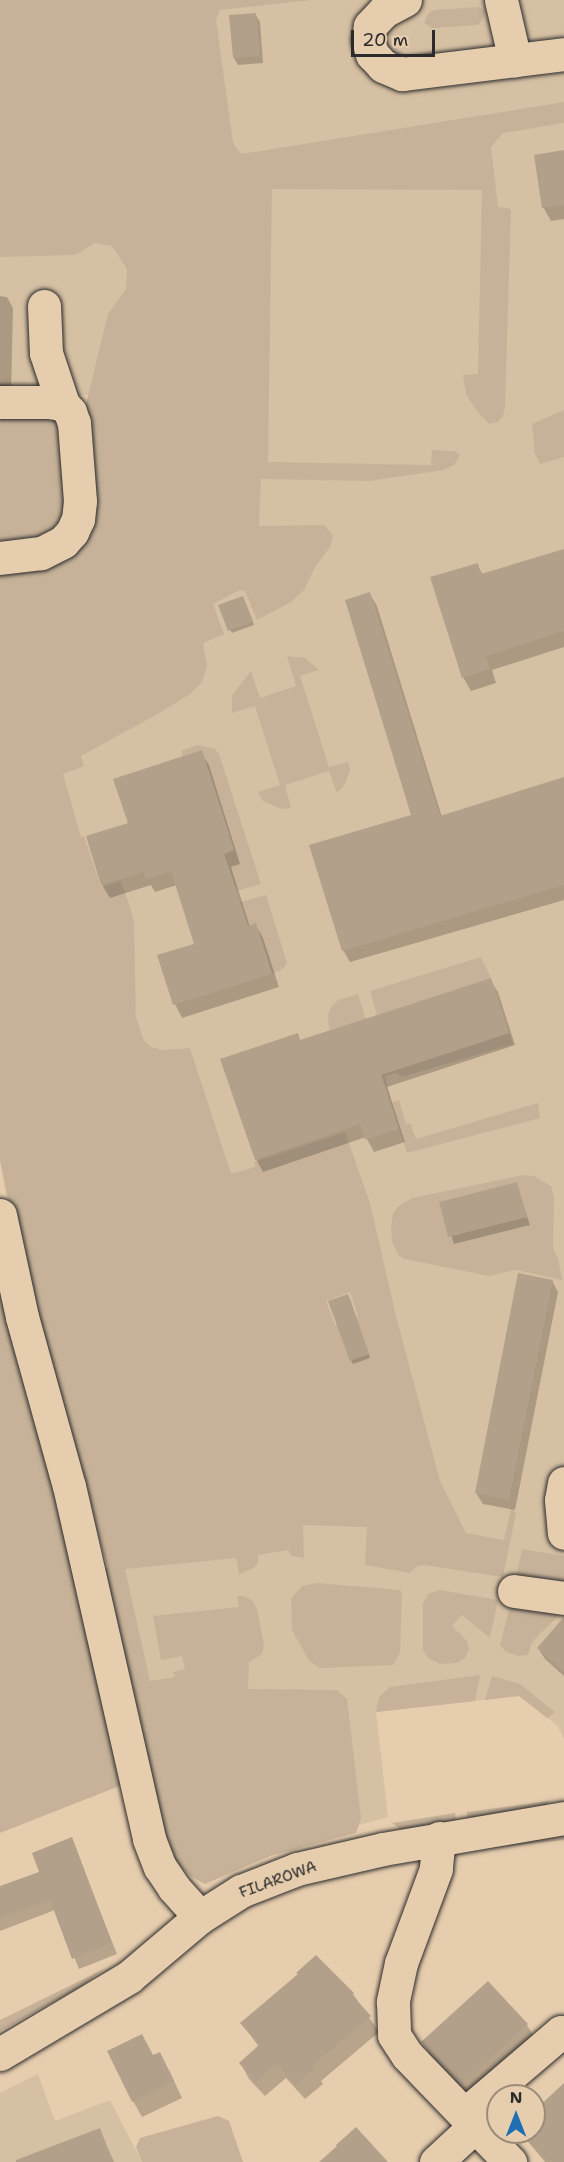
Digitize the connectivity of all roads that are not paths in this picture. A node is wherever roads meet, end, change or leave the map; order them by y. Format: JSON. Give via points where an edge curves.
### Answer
{"nodes":[{"id":1,"x":405,"y":0,"type":"edge"},
{"id":2,"x":501,"y":0,"type":"edge"},
{"id":3,"x":564,"y":54,"type":"edge"},
{"id":4,"x":515,"y":60,"type":"junction"},
{"id":5,"x":44,"y":306,"type":"dead end"},
{"id":6,"x":0,"y":402,"type":"edge"},
{"id":7,"x":63,"y":404,"type":"junction"},
{"id":8,"x":0,"y":558,"type":"edge"},
{"id":9,"x":0,"y":1215,"type":"edge"},
{"id":10,"x":564,"y":1483,"type":"edge"},
{"id":11,"x":564,"y":1533,"type":"edge"},
{"id":12,"x":513,"y":1591,"type":"dead end"},
{"id":13,"x":564,"y":1598,"type":"edge"},
{"id":14,"x":564,"y":1818,"type":"edge"},
{"id":15,"x":439,"y":1838,"type":"junction"},
{"id":16,"x":200,"y":1917,"type":"junction"},
{"id":17,"x":564,"y":2034,"type":"edge"},
{"id":18,"x":0,"y":2054,"type":"edge"},
{"id":19,"x":470,"y":2120,"type":"junction"},
{"id":20,"x":436,"y":2162,"type":"edge"},
{"id":21,"x":510,"y":2162,"type":"edge"}],
"edges":[{"from":1,"to":4,"type":"street","via":[[384,11],[370,26],[372,54],[383,66],[402,74]]},
{"from":2,"to":4,"type":"street"},
{"from":3,"to":4,"type":"street"},
{"from":5,"to":7,"type":"street","via":[[46,353]]},
{"from":6,"to":7,"type":"street"},
{"from":7,"to":8,"type":"street","via":[[74,423],[78,519],[72,532],[51,549]]},
{"from":9,"to":16,"type":"street","via":[[22,1317],[69,1486],[149,1839],[170,1881]]},
{"from":10,"to":11,"type":"street"},
{"from":12,"to":13,"type":"street"},
{"from":14,"to":15,"type":"street","name":"FILAROWA"},
{"from":15,"to":16,"type":"street","name":"FILAROWA","via":[[297,1869],[241,1891]]},
{"from":15,"to":19,"type":"street","via":[[436,1869],[401,1963],[393,2023],[399,2046]]},
{"from":16,"to":18,"type":"street","name":"FILAROWA","via":[[129,1977]]},
{"from":17,"to":19,"type":"street","via":[[561,2032]]},
{"from":19,"to":20,"type":"street"},
{"from":19,"to":21,"type":"street"}]}
